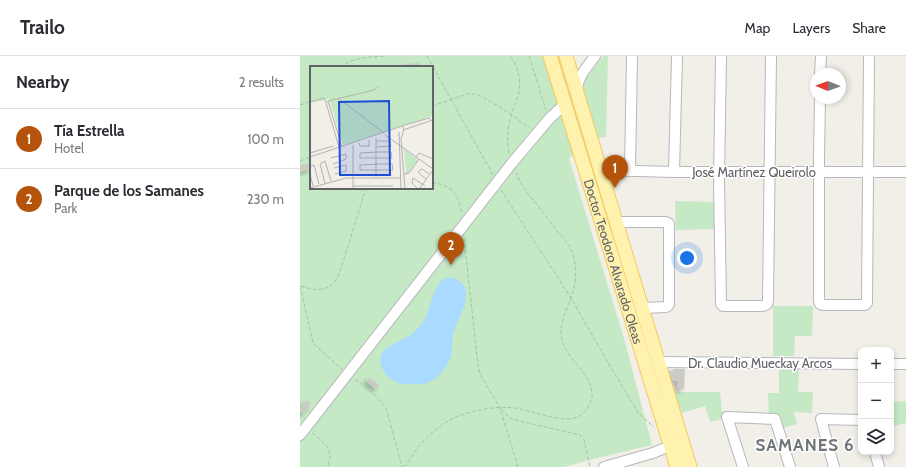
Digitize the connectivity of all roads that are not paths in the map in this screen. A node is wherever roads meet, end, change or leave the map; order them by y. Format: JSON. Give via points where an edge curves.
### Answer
{"nodes":[{"id":1,"x":550,"y":56,"type":"edge"},
{"id":2,"x":566,"y":56,"type":"edge"},
{"id":3,"x":596,"y":56,"type":"edge"},
{"id":4,"x":632,"y":56,"type":"edge"},
{"id":5,"x":677,"y":56,"type":"edge"},
{"id":6,"x":721,"y":56,"type":"edge"},
{"id":7,"x":770,"y":56,"type":"edge"},
{"id":8,"x":821,"y":56,"type":"edge"},
{"id":9,"x":869,"y":56,"type":"edge"},
{"id":10,"x":820,"y":68,"type":"edge"},
{"id":11,"x":577,"y":93,"type":"junction"},
{"id":12,"x":565,"y":104,"type":"junction"},
{"id":13,"x":820,"y":104,"type":"edge"},
{"id":14,"x":601,"y":170,"type":"junction"},
{"id":15,"x":630,"y":171,"type":"junction"},
{"id":16,"x":719,"y":171,"type":"junction"},
{"id":17,"x":674,"y":172,"type":"junction"},
{"id":18,"x":769,"y":172,"type":"junction"},
{"id":19,"x":820,"y":172,"type":"junction"},
{"id":20,"x":868,"y":172,"type":"junction"},
{"id":21,"x":906,"y":172,"type":"edge"},
{"id":22,"x":617,"y":222,"type":"junction"},
{"id":23,"x":643,"y":308,"type":"junction"},
{"id":24,"x":659,"y":362,"type":"junction"},
{"id":25,"x":858,"y":364,"type":"edge"},
{"id":26,"x":894,"y":364,"type":"edge"},
{"id":27,"x":906,"y":364,"type":"edge"},
{"id":28,"x":858,"y":420,"type":"edge"},
{"id":29,"x":300,"y":435,"type":"edge"},
{"id":30,"x":670,"y":446,"type":"junction"},
{"id":31,"x":876,"y":455,"type":"edge"},
{"id":32,"x":604,"y":467,"type":"edge"},
{"id":33,"x":676,"y":467,"type":"edge"},
{"id":34,"x":690,"y":467,"type":"edge"},
{"id":35,"x":743,"y":467,"type":"edge"},
{"id":36,"x":790,"y":467,"type":"edge"},
{"id":37,"x":834,"y":467,"type":"edge"},
{"id":38,"x":879,"y":467,"type":"edge"}],
"edges":[{"from":1,"to":12,"type":"main road","name":"Doctor Teodoro Alvarado Oleas"},
{"from":2,"to":11,"type":"main road","name":"Doctor Teodoro Alvarado Oleas"},
{"from":3,"to":11,"type":"street","via":[[582,74]]},
{"from":4,"to":15,"type":"street"},
{"from":5,"to":17,"type":"street"},
{"from":6,"to":16,"type":"street"},
{"from":7,"to":18,"type":"street"},
{"from":8,"to":10,"type":"street"},
{"from":9,"to":20,"type":"street"},
{"from":11,"to":14,"type":"main road","name":"Doctor Teodoro Alvarado Oleas"},
{"from":12,"to":29,"type":"street","via":[[536,133]]},
{"from":12,"to":30,"type":"main road","name":"Doctor Teodoro Alvarado Oleas"},
{"from":13,"to":19,"type":"street"},
{"from":14,"to":15,"type":"street","name":"José Martínez Queirolo"},
{"from":14,"to":22,"type":"main road","name":"Doctor Teodoro Alvarado Oleas"},
{"from":15,"to":17,"type":"street","name":"José Martínez Queirolo"},
{"from":16,"to":17,"type":"street","name":"José Martínez Queirolo"},
{"from":16,"to":18,"type":"street","name":"José Martínez Queirolo"},
{"from":16,"to":18,"type":"street","via":[[722,306],[768,304]]},
{"from":18,"to":19,"type":"street","name":"José Martínez Queirolo"},
{"from":19,"to":20,"type":"street","name":"José Martínez Queirolo"},
{"from":19,"to":20,"type":"street","via":[[819,301],[823,305],[863,306],[867,303]]},
{"from":20,"to":21,"type":"street","name":"José Martínez Queirolo"},
{"from":22,"to":23,"type":"main road","name":"Doctor Teodoro Alvarado Oleas"},
{"from":22,"to":23,"type":"street","via":[[669,224],[669,304],[666,307]]},
{"from":23,"to":24,"type":"main road","name":"Doctor Teodoro Alvarado Oleas"},
{"from":24,"to":25,"type":"street","name":"Dr. Claudio Mueckay Arcos"},
{"from":24,"to":34,"type":"main road","name":"Doctor Teodoro Alvarado Oleas"},
{"from":26,"to":27,"type":"street"},
{"from":28,"to":37,"type":"street","via":[[821,419]]},
{"from":30,"to":32,"type":"street"},
{"from":30,"to":33,"type":"main road","name":"Doctor Teodoro Alvarado Oleas"},
{"from":31,"to":38,"type":"street"},
{"from":35,"to":36,"type":"street","via":[[728,417],[775,419]]}]}
